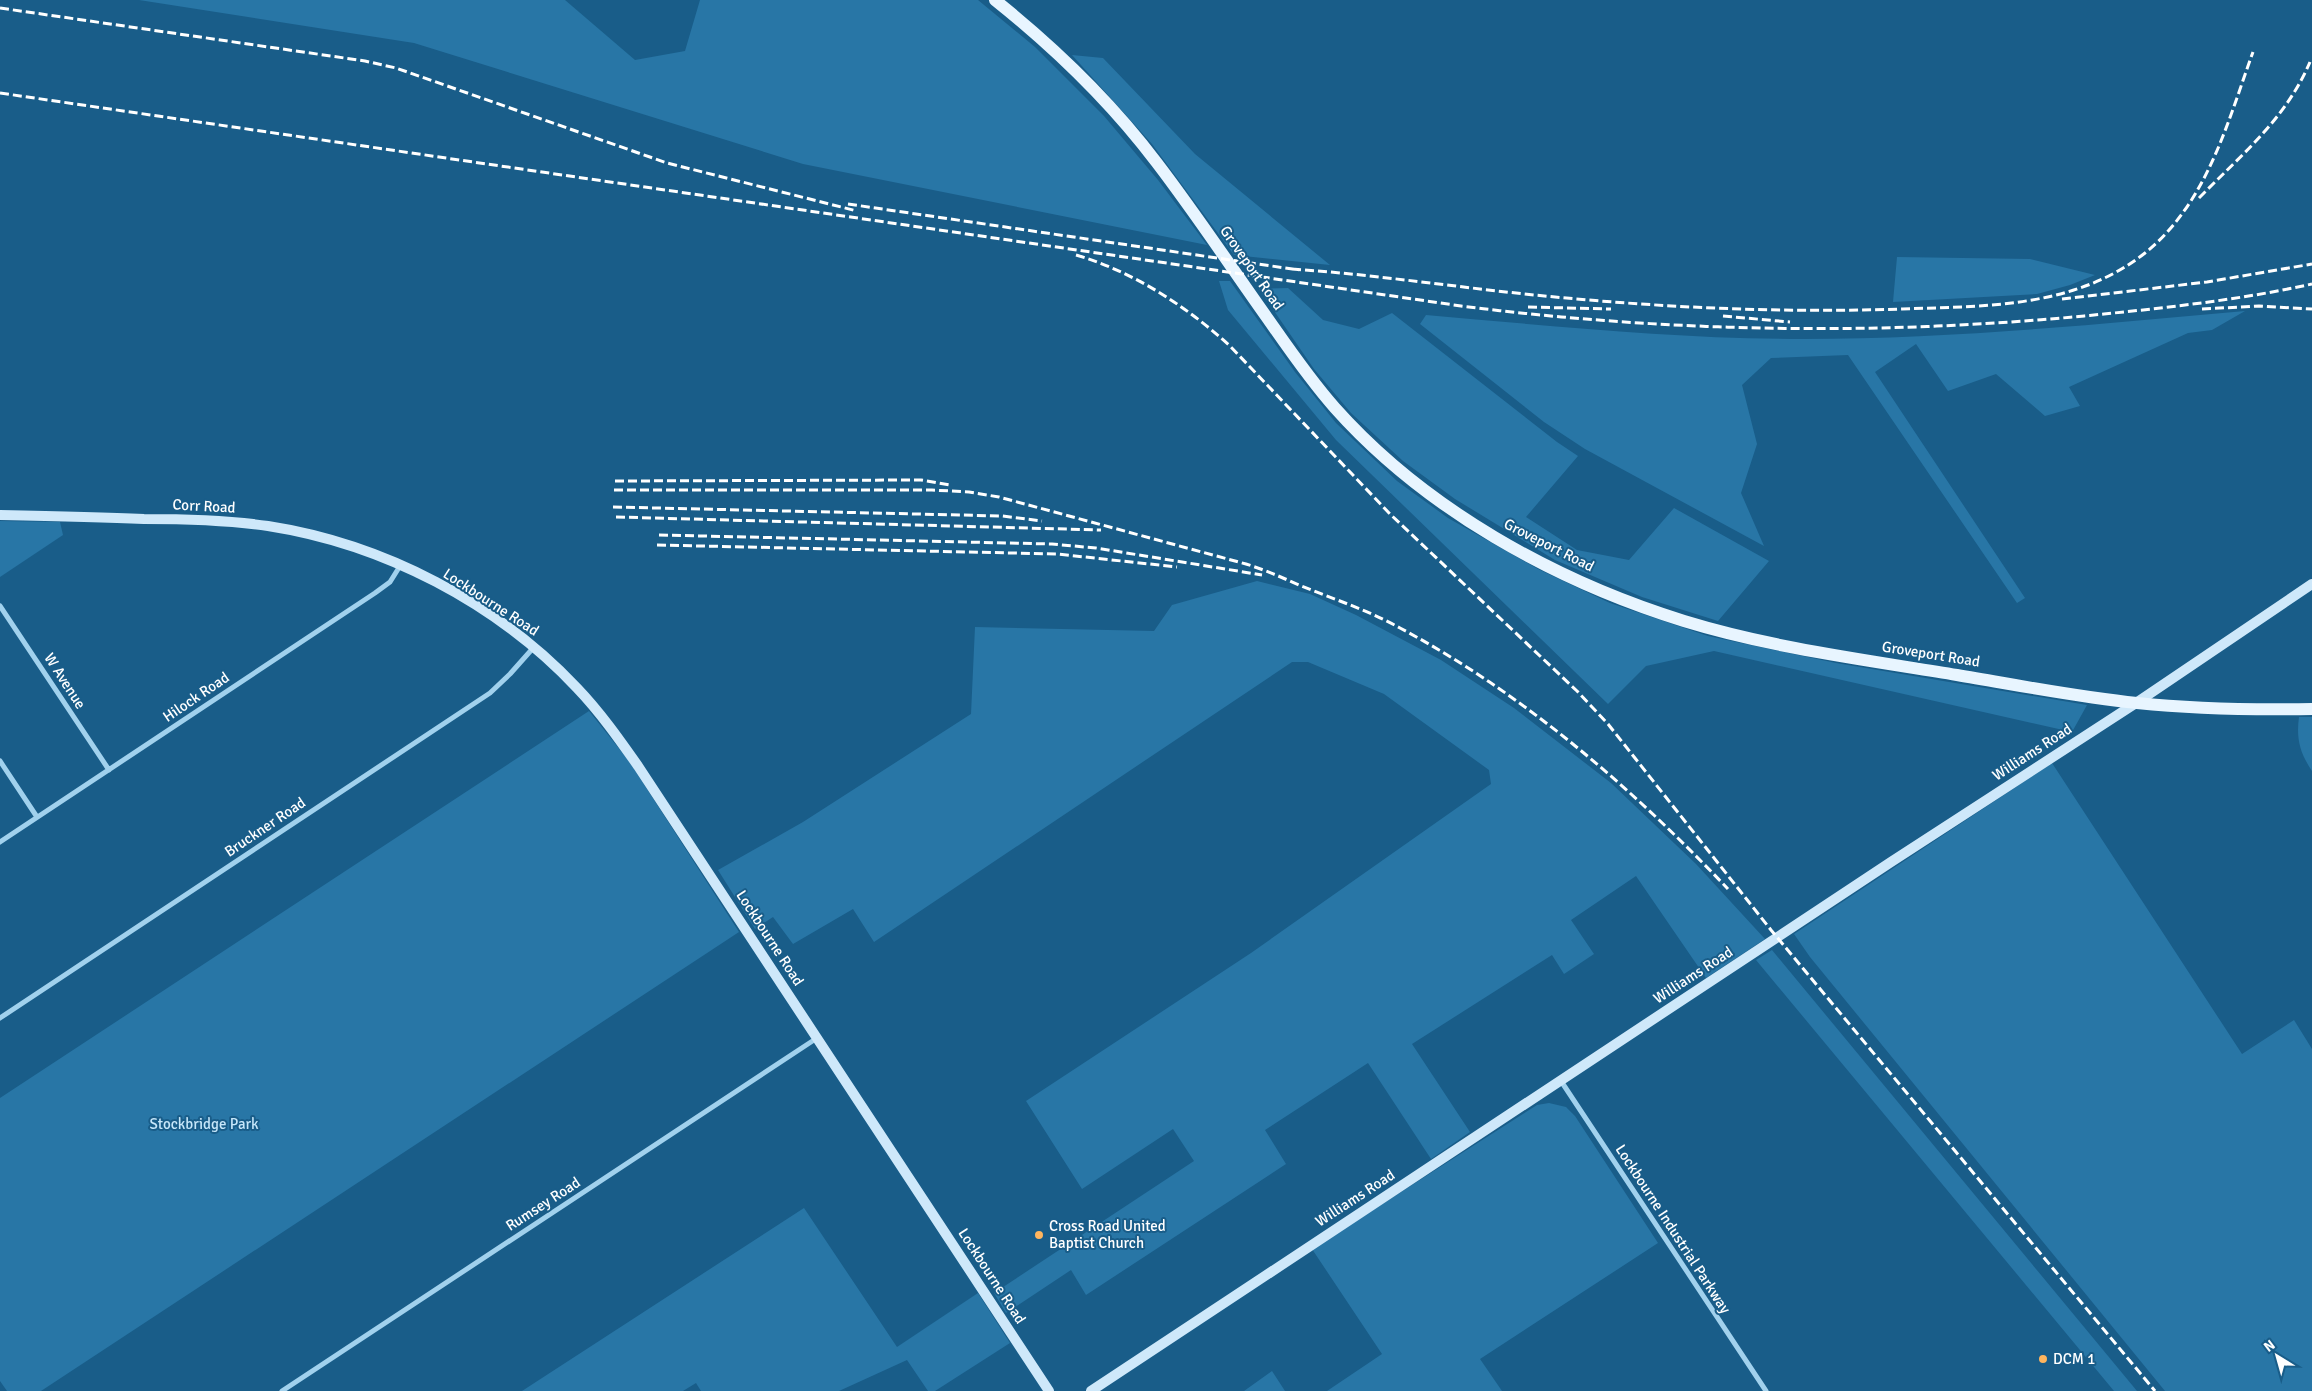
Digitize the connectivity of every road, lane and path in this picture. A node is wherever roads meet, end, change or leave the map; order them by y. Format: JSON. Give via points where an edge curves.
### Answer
{"nodes":[{"id":1,"x":996,"y":0,"type":"edge"},
{"id":2,"x":0,"y":515,"type":"edge"},
{"id":3,"x":400,"y":566,"type":"junction"},
{"id":4,"x":2312,"y":584,"type":"edge"},
{"id":5,"x":0,"y":606,"type":"edge"},
{"id":6,"x":534,"y":647,"type":"junction"},
{"id":7,"x":2136,"y":703,"type":"junction"},
{"id":8,"x":2312,"y":709,"type":"edge"},
{"id":9,"x":0,"y":761,"type":"edge"},
{"id":10,"x":109,"y":770,"type":"junction"},
{"id":11,"x":37,"y":817,"type":"junction"},
{"id":12,"x":0,"y":842,"type":"edge"},
{"id":13,"x":0,"y":1018,"type":"edge"},
{"id":14,"x":818,"y":1038,"type":"junction"},
{"id":15,"x":1560,"y":1080,"type":"junction"},
{"id":16,"x":282,"y":1391,"type":"edge"},
{"id":17,"x":1049,"y":1391,"type":"edge"},
{"id":18,"x":1091,"y":1391,"type":"edge"},
{"id":19,"x":1766,"y":1391,"type":"edge"}],
"edges":[{"from":1,"to":7,"type":"main road","name":"Groveport Road","via":[[1054,50],[1121,119],[1158,164],[1323,394],[1348,422],[1415,482],[1474,523],[1560,572],[1664,614],[1761,640]]},
{"from":2,"to":3,"type":"street","name":"Corr Road","via":[[208,521],[268,526],[342,544]]},
{"from":3,"to":6,"type":"street","name":"Lockbourne Road","via":[[464,598]]},
{"from":3,"to":10,"type":"street","name":"Hilock Road","via":[[390,582],[376,594]]},
{"from":4,"to":7,"type":"street","name":"Williams Road"},
{"from":5,"to":10,"type":"street","name":"W Avenue"},
{"from":6,"to":13,"type":"street","name":"Bruckner Road","via":[[490,692]]},
{"from":6,"to":14,"type":"street","name":"Lockbourne Road","via":[[576,687],[622,742]]},
{"from":7,"to":8,"type":"main road","name":"Groveport Road"},
{"from":7,"to":15,"type":"street","name":"Williams Road"},
{"from":9,"to":11,"type":"street"},
{"from":10,"to":11,"type":"street","name":"Hilock Road"},
{"from":11,"to":12,"type":"street","name":"Hilock Road"},
{"from":14,"to":16,"type":"street","name":"Rumsey Road"},
{"from":14,"to":17,"type":"street","name":"Lockbourne Road"},
{"from":15,"to":18,"type":"street","name":"Williams Road"},
{"from":15,"to":19,"type":"street","name":"Lockbourne Industrial Parkway"}]}
